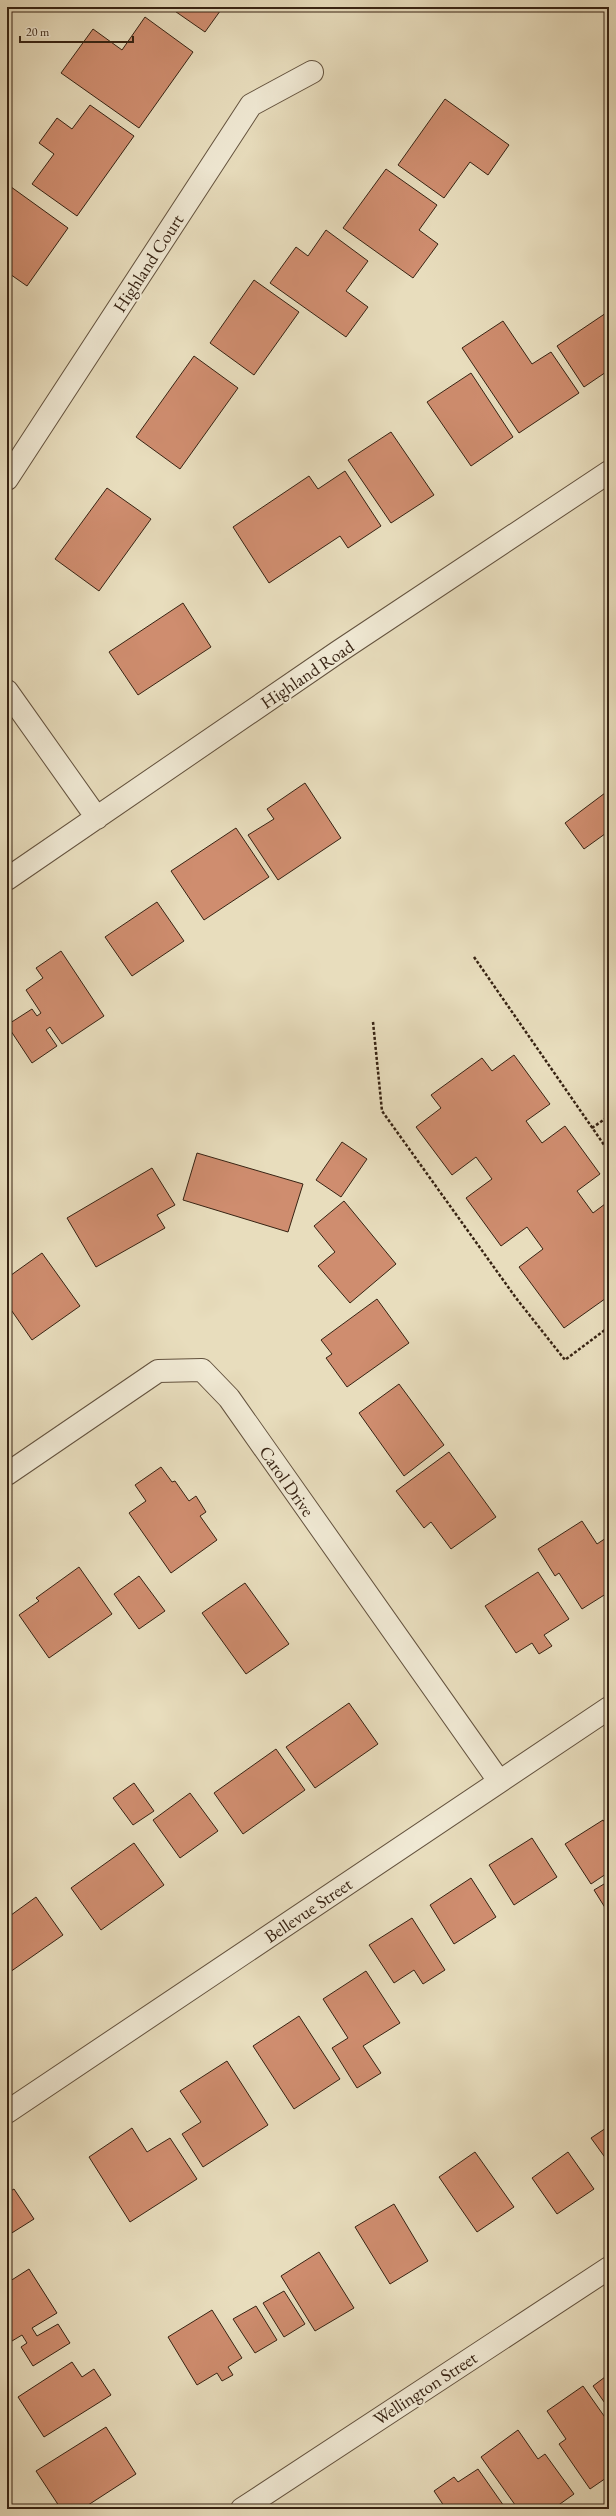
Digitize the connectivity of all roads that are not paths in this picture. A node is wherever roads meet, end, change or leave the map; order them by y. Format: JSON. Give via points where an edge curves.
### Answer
{"nodes":[{"id":1,"x":312,"y":72,"type":"dead end"},
{"id":2,"x":609,"y":472,"type":"edge"},
{"id":3,"x":7,"y":479,"type":"edge"},
{"id":4,"x":7,"y":691,"type":"edge"},
{"id":5,"x":97,"y":818,"type":"junction"},
{"id":6,"x":7,"y":879,"type":"edge"},
{"id":7,"x":7,"y":1474,"type":"edge"},
{"id":8,"x":609,"y":1708,"type":"edge"},
{"id":9,"x":499,"y":1781,"type":"junction"},
{"id":10,"x":7,"y":2112,"type":"edge"},
{"id":11,"x":609,"y":2268,"type":"edge"},
{"id":12,"x":242,"y":2509,"type":"edge"}],
"edges":[{"from":1,"to":3,"type":"street","name":"Highland Court","via":[[251,104]]},
{"from":2,"to":5,"type":"street","name":"Highland Road","via":[[338,652]]},
{"from":4,"to":5,"type":"street"},
{"from":5,"to":6,"type":"street","name":"Highland Road"},
{"from":7,"to":9,"type":"street","name":"Carol Drive","via":[[158,1372],[202,1370],[228,1398]]},
{"from":8,"to":9,"type":"street","name":"Bellevue Street"},
{"from":9,"to":10,"type":"street","name":"Bellevue Street"},
{"from":11,"to":12,"type":"street","name":"Wellington Street"}]}
